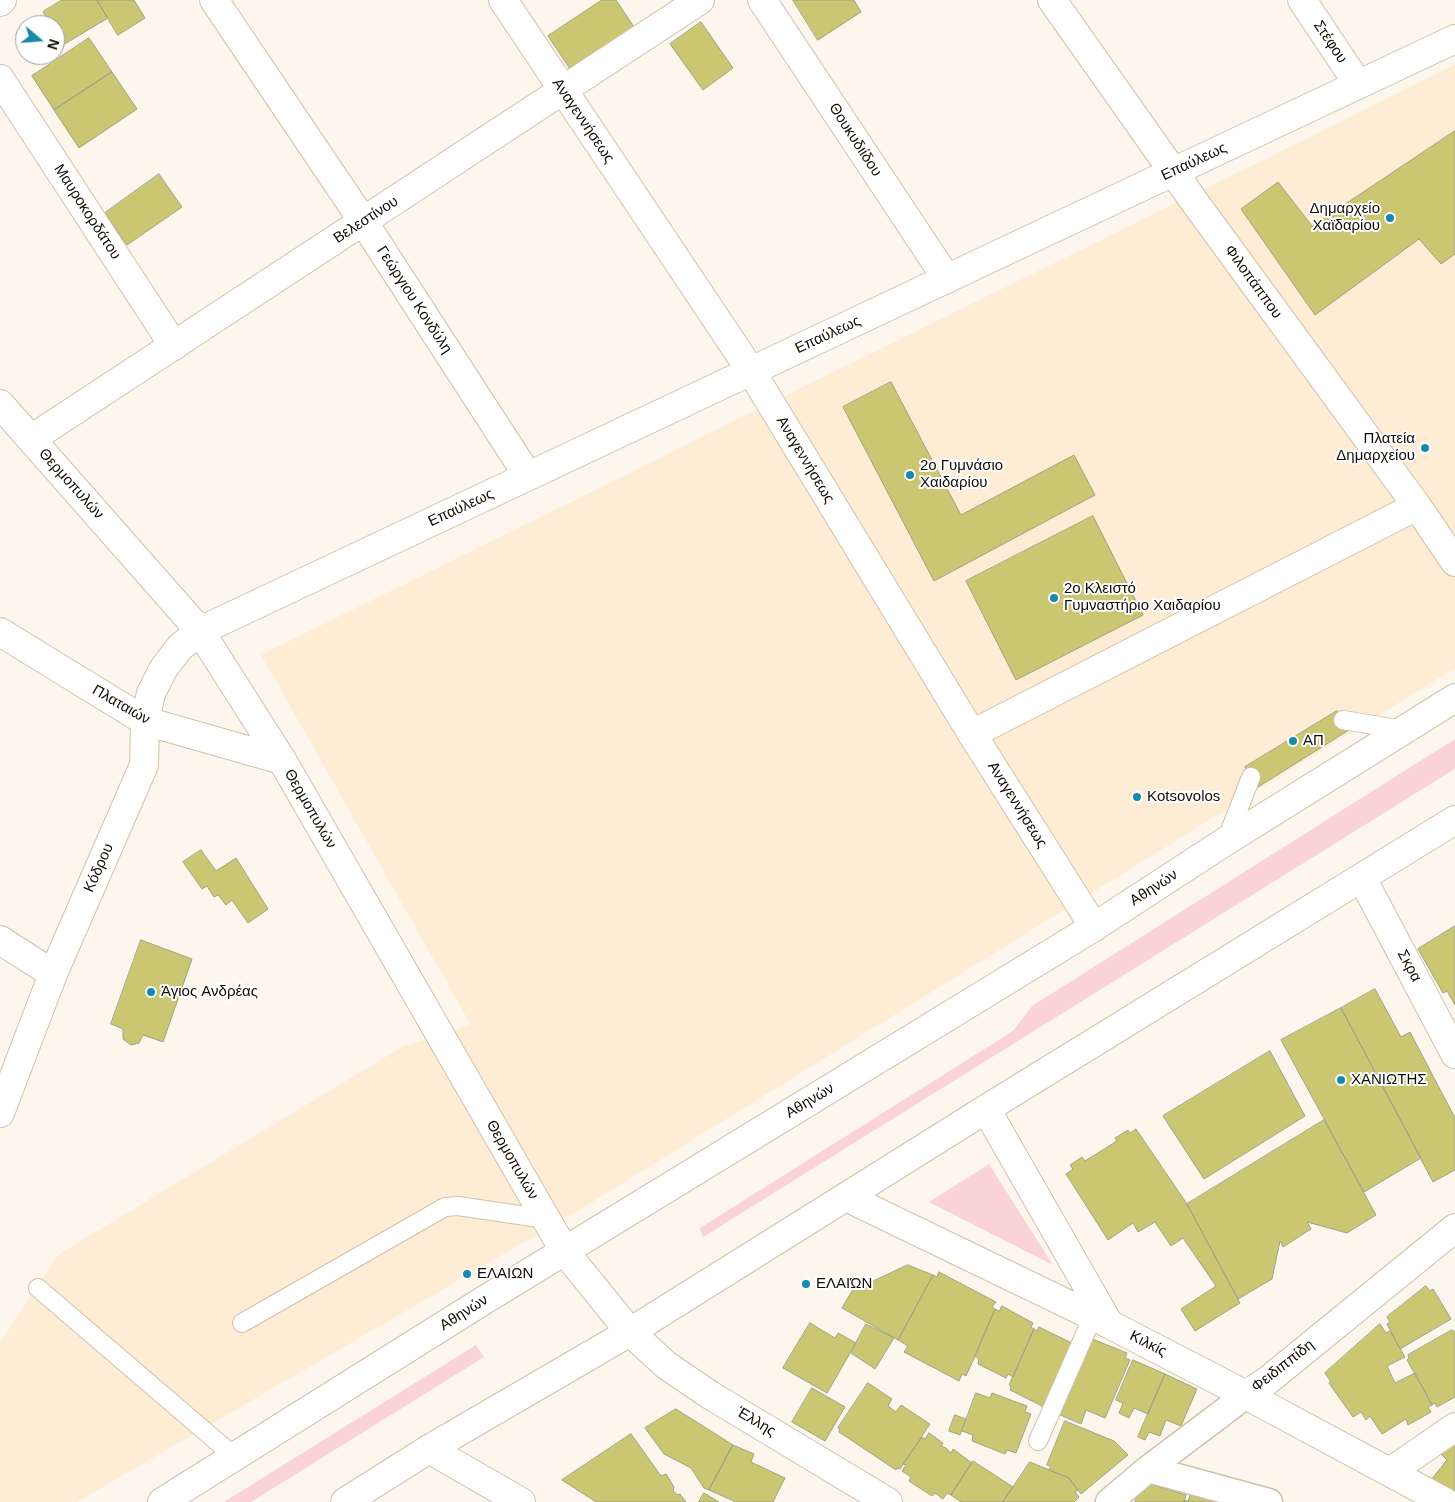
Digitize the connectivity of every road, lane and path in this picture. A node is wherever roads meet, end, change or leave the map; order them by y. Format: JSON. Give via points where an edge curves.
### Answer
{"nodes":[{"id":1,"x":214,"y":0,"type":"edge"},
{"id":2,"x":504,"y":0,"type":"edge"},
{"id":3,"x":700,"y":0,"type":"edge"},
{"id":4,"x":762,"y":0,"type":"edge"},
{"id":5,"x":1052,"y":0,"type":"edge"},
{"id":6,"x":1302,"y":0,"type":"edge"},
{"id":7,"x":1455,"y":39,"type":"edge"},
{"id":8,"x":0,"y":79,"type":"edge"},
{"id":9,"x":1358,"y":84,"type":"junction"},
{"id":10,"x":563,"y":90,"type":"junction"},
{"id":11,"x":1174,"y":172,"type":"junction"},
{"id":12,"x":364,"y":221,"type":"junction"},
{"id":13,"x":947,"y":279,"type":"junction"},
{"id":14,"x":174,"y":346,"type":"junction"},
{"id":15,"x":751,"y":371,"type":"junction"},
{"id":16,"x":0,"y":404,"type":"edge"},
{"id":17,"x":32,"y":439,"type":"junction"},
{"id":18,"x":528,"y":476,"type":"junction"},
{"id":19,"x":1418,"y":506,"type":"junction"},
{"id":20,"x":1455,"y":562,"type":"edge"},
{"id":21,"x":200,"y":631,"type":"junction"},
{"id":22,"x":0,"y":632,"type":"edge"},
{"id":23,"x":1455,"y":698,"type":"edge"},
{"id":24,"x":1343,"y":720,"type":"dead end"},
{"id":25,"x":145,"y":721,"type":"junction"},
{"id":26,"x":1404,"y":730,"type":"junction"},
{"id":27,"x":972,"y":734,"type":"junction"},
{"id":28,"x":282,"y":760,"type":"junction"},
{"id":29,"x":1251,"y":777,"type":"dead end"},
{"id":30,"x":1455,"y":820,"type":"edge"},
{"id":31,"x":1226,"y":841,"type":"junction"},
{"id":32,"x":1362,"y":878,"type":"junction"},
{"id":33,"x":1094,"y":927,"type":"junction"},
{"id":34,"x":0,"y":940,"type":"edge"},
{"id":35,"x":54,"y":974,"type":"junction"},
{"id":36,"x":1455,"y":1054,"type":"edge"},
{"id":37,"x":986,"y":1109,"type":"junction"},
{"id":38,"x":0,"y":1113,"type":"edge"},
{"id":39,"x":846,"y":1197,"type":"junction"},
{"id":40,"x":546,"y":1219,"type":"junction"},
{"id":41,"x":1455,"y":1228,"type":"edge"},
{"id":42,"x":565,"y":1252,"type":"junction"},
{"id":43,"x":38,"y":1288,"type":"dead end"},
{"id":44,"x":1101,"y":1320,"type":"junction"},
{"id":45,"x":242,"y":1323,"type":"dead end"},
{"id":46,"x":630,"y":1332,"type":"junction"},
{"id":47,"x":1246,"y":1395,"type":"junction"},
{"id":48,"x":1455,"y":1427,"type":"edge"},
{"id":49,"x":1038,"y":1441,"type":"dead end"},
{"id":50,"x":429,"y":1449,"type":"junction"},
{"id":51,"x":234,"y":1457,"type":"junction"},
{"id":52,"x":1148,"y":1469,"type":"junction"},
{"id":53,"x":1390,"y":1472,"type":"junction"},
{"id":54,"x":162,"y":1502,"type":"edge"},
{"id":55,"x":345,"y":1502,"type":"edge"},
{"id":56,"x":521,"y":1502,"type":"edge"},
{"id":57,"x":888,"y":1502,"type":"edge"},
{"id":58,"x":1109,"y":1502,"type":"edge"},
{"id":59,"x":1269,"y":1502,"type":"edge"},
{"id":60,"x":1445,"y":1502,"type":"edge"}],
"edges":[{"from":1,"to":12,"type":"main road","name":"Γεώργιου Κονδύλη"},
{"from":2,"to":10,"type":"main road","name":"Αναγεννήσεως"},
{"from":3,"to":10,"type":"main road","name":"Βελεστίνου"},
{"from":4,"to":13,"type":"main road","name":"Θουκυδιίδου"},
{"from":5,"to":11,"type":"main road","name":"Φιλοπάππου"},
{"from":6,"to":9,"type":"main road","name":"Στέφου"},
{"from":7,"to":9,"type":"main road","name":"Επαύλεως"},
{"from":8,"to":14,"type":"main road","name":"Μαυροκορδάτου"},
{"from":9,"to":11,"type":"main road","name":"Επαύλεως"},
{"from":10,"to":12,"type":"main road","name":"Βελεστίνου"},
{"from":10,"to":15,"type":"main road","name":"Αναγεννήσεως"},
{"from":11,"to":13,"type":"main road","name":"Επαύλεως"},
{"from":11,"to":19,"type":"main road","name":"Φιλοπάππου"},
{"from":12,"to":14,"type":"main road","name":"Βελεστίνου"},
{"from":12,"to":18,"type":"main road","name":"Γεώργιου Κονδύλη"},
{"from":13,"to":15,"type":"main road","name":"Επαύλεως"},
{"from":14,"to":17,"type":"main road","name":"Βελεστίνου"},
{"from":15,"to":18,"type":"main road","name":"Επαύλεως"},
{"from":15,"to":27,"type":"main road","name":"Αναγεννήσεως"},
{"from":16,"to":17,"type":"main road","name":"Θερμοπυλών"},
{"from":17,"to":21,"type":"main road","name":"Θερμοπυλών"},
{"from":18,"to":21,"type":"main road","name":"Επαύλεως"},
{"from":19,"to":20,"type":"main road","name":"Φιλοπάππου"},
{"from":19,"to":27,"type":"main road"},
{"from":21,"to":25,"type":"main road","name":"Κόδρου","via":[[180,647],[164,668],[151,693]]},
{"from":21,"to":28,"type":"main road","name":"Θερμοπυλών"},
{"from":22,"to":25,"type":"main road","name":"Πλαταιών"},
{"from":23,"to":26,"type":"main road","name":"Αθηνών"},
{"from":24,"to":26,"type":"lane"},
{"from":25,"to":28,"type":"main road","name":"Πλαταιών"},
{"from":25,"to":35,"type":"main road","name":"Κόδρου","via":[[144,765]]},
{"from":26,"to":31,"type":"main road","name":"Αθηνών"},
{"from":27,"to":33,"type":"main road","name":"Αναγεννήσεως"},
{"from":28,"to":40,"type":"main road","name":"Θερμοπυλών"},
{"from":29,"to":31,"type":"lane"},
{"from":30,"to":32,"type":"main road"},
{"from":31,"to":33,"type":"main road","name":"Αθηνών"},
{"from":32,"to":36,"type":"main road","name":"Σκρα"},
{"from":32,"to":37,"type":"main road"},
{"from":33,"to":42,"type":"main road","name":"Αθηνών"},
{"from":34,"to":35,"type":"main road"},
{"from":35,"to":38,"type":"main road","name":"Κόδρου"},
{"from":37,"to":39,"type":"main road"},
{"from":37,"to":44,"type":"main road"},
{"from":39,"to":44,"type":"main road","name":"Κιλκίς"},
{"from":39,"to":46,"type":"main road"},
{"from":40,"to":42,"type":"main road","name":"Θερμοπυλών"},
{"from":40,"to":45,"type":"lane","via":[[445,1206]]},
{"from":41,"to":47,"type":"main road","name":"Φειδιππίδη"},
{"from":42,"to":46,"type":"main road","name":"Έλλης"},
{"from":42,"to":51,"type":"main road","name":"Αθηνών"},
{"from":43,"to":51,"type":"lane"},
{"from":44,"to":47,"type":"main road","name":"Κιλκίς"},
{"from":44,"to":49,"type":"lane"},
{"from":46,"to":50,"type":"main road"},
{"from":46,"to":57,"type":"main road","name":"Έλλης","via":[[666,1365],[710,1395]]},
{"from":47,"to":52,"type":"street","name":"Φειδιππίδη"},
{"from":47,"to":53,"type":"main road","name":"Κιλκίς"},
{"from":48,"to":53,"type":"main road"},
{"from":50,"to":55,"type":"main road"},
{"from":50,"to":56,"type":"main road"},
{"from":51,"to":54,"type":"main road","name":"Αθηνών"},
{"from":52,"to":58,"type":"street","name":"Φειδιππίδη"},
{"from":52,"to":59,"type":"street"},
{"from":53,"to":60,"type":"main road","name":"Κιλκίς"}]}
